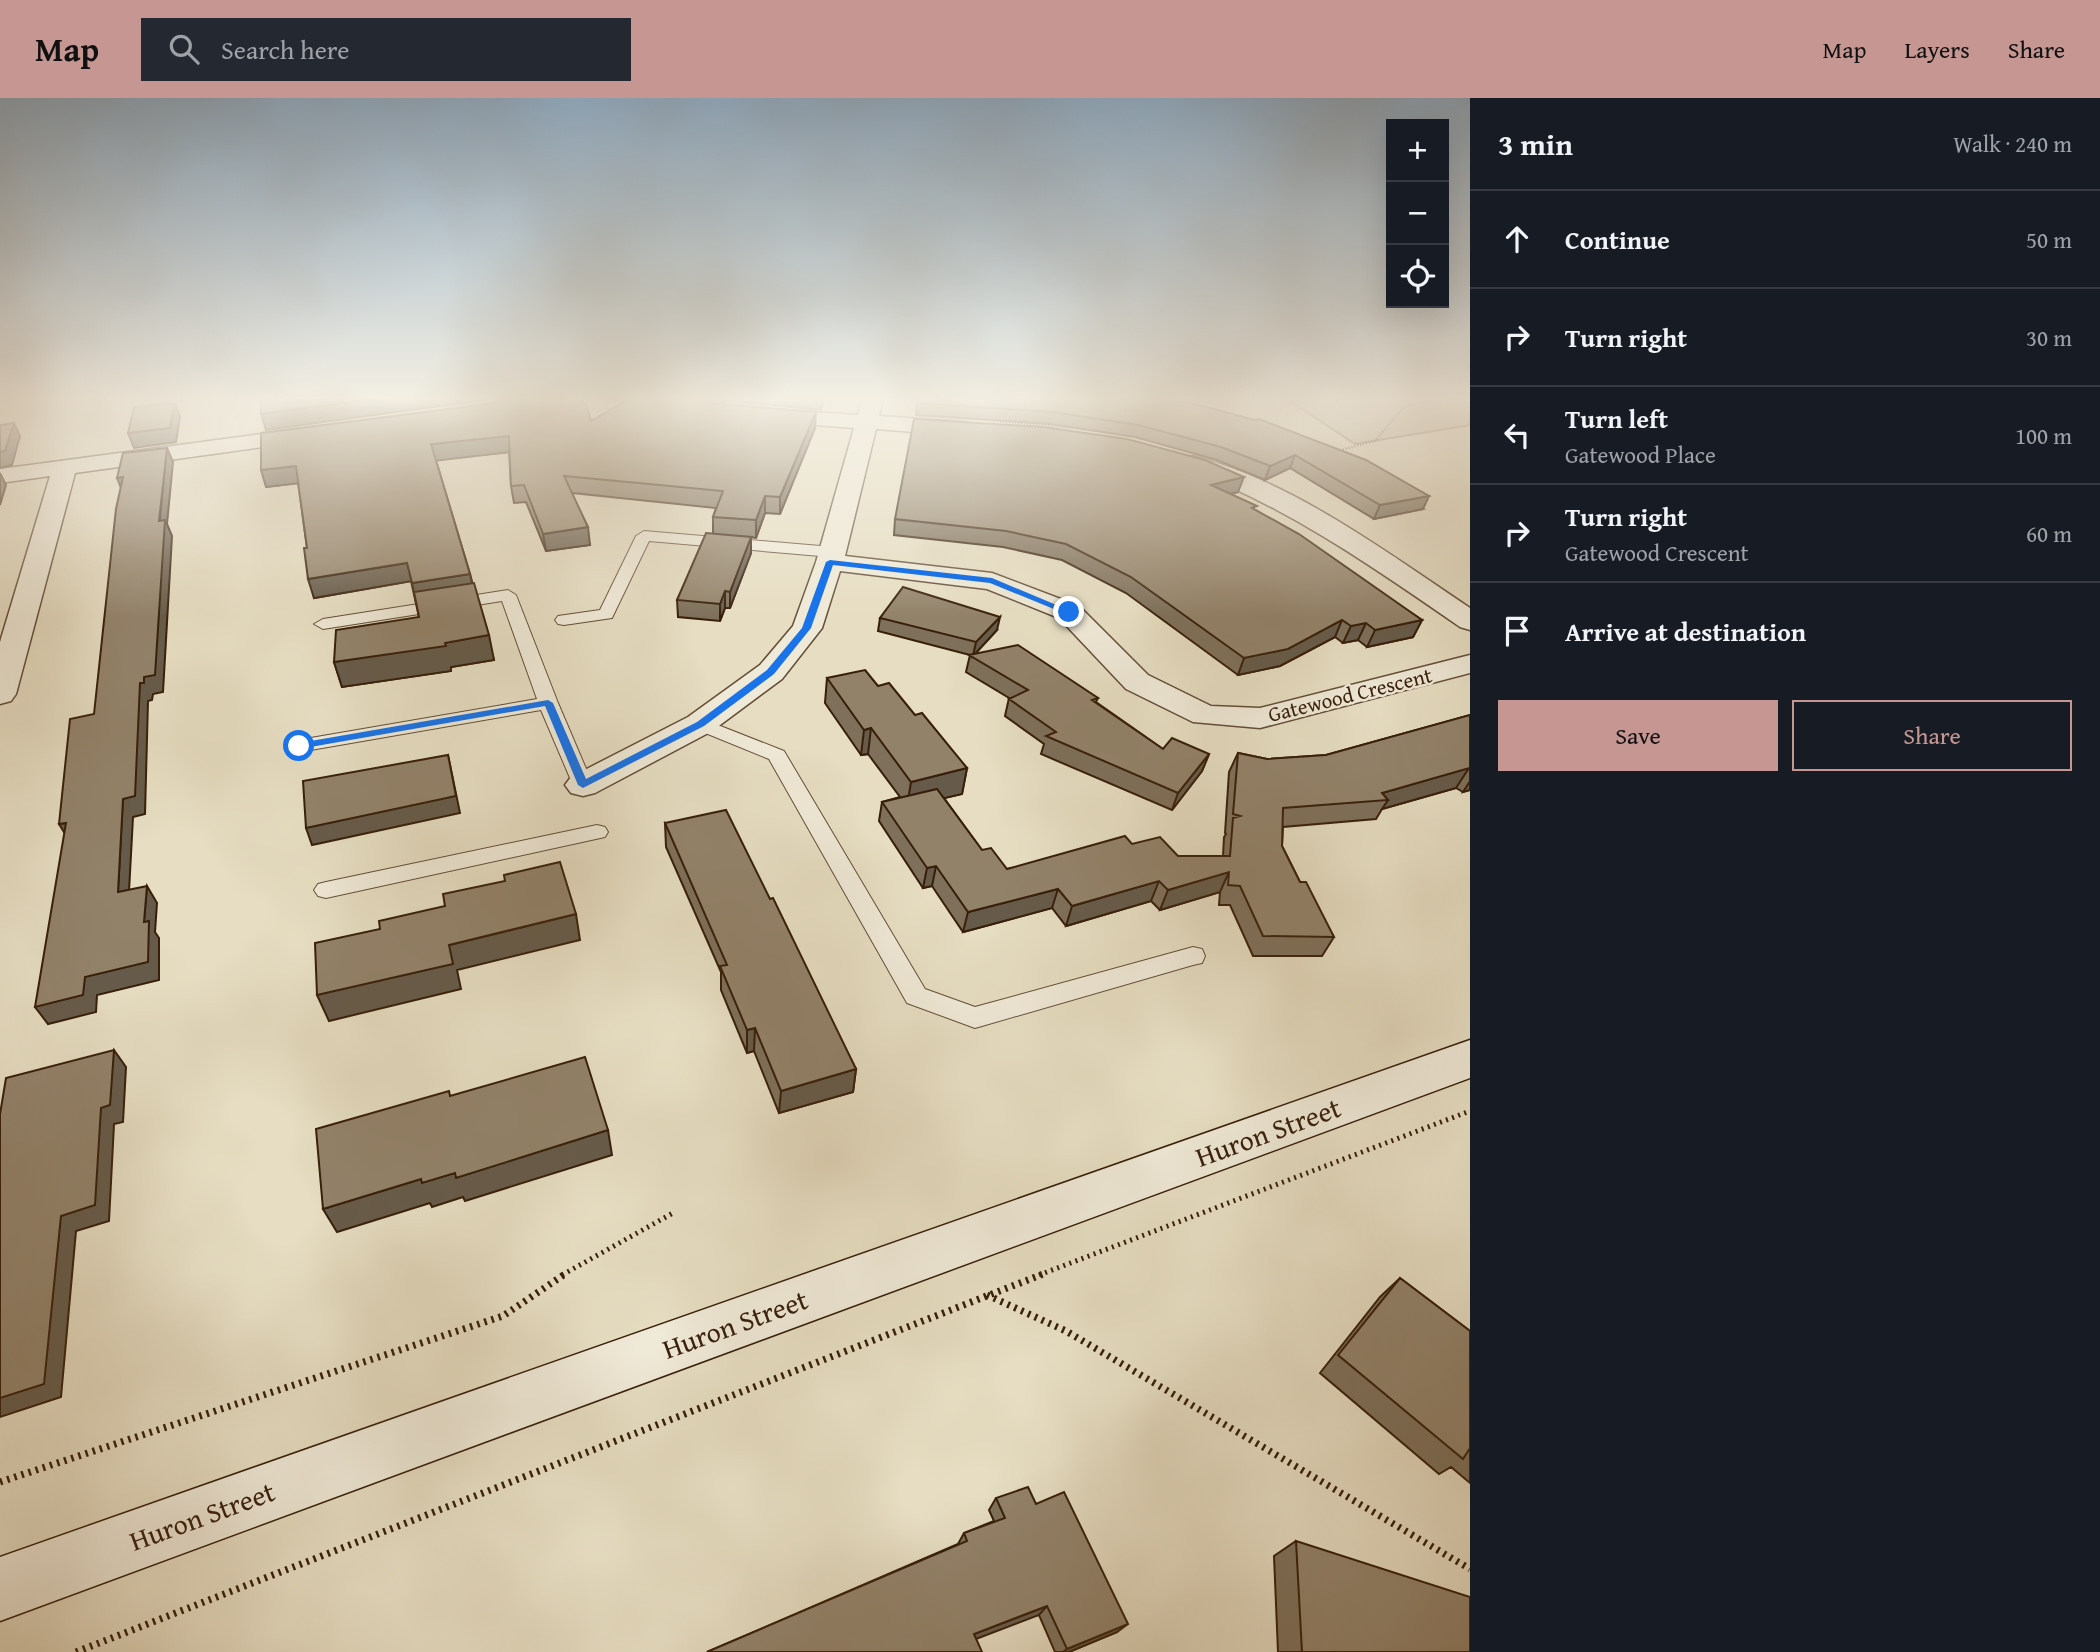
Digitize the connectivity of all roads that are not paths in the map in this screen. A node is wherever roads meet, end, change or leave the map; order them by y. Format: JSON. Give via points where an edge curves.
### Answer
{"nodes":[{"id":1,"x":32,"y":472,"type":"edge"},
{"id":2,"x":64,"y":472,"type":"edge"},
{"id":3,"x":854,"y":472,"type":"edge"},
{"id":4,"x":1218,"y":472,"type":"edge"},
{"id":5,"x":0,"y":476,"type":"edge"},
{"id":6,"x":831,"y":557,"type":"junction"},
{"id":7,"x":564,"y":620,"type":"dead end"},
{"id":8,"x":1470,"y":621,"type":"edge"},
{"id":9,"x":323,"y":624,"type":"dead end"},
{"id":10,"x":1470,"y":664,"type":"edge"},
{"id":11,"x":0,"y":694,"type":"edge"},
{"id":12,"x":548,"y":703,"type":"junction"},
{"id":13,"x":701,"y":724,"type":"junction"},
{"id":14,"x":299,"y":746,"type":"dead end"},
{"id":15,"x":583,"y":785,"type":"joint"},
{"id":16,"x":597,"y":832,"type":"dead end"},
{"id":17,"x":326,"y":890,"type":"dead end"},
{"id":18,"x":1193,"y":956,"type":"dead end"},
{"id":19,"x":1470,"y":1059,"type":"edge"},
{"id":20,"x":0,"y":1589,"type":"edge"}],
"edges":[{"from":1,"to":5,"type":"street"},
{"from":2,"to":11,"type":"street"},
{"from":3,"to":6,"type":"street"},
{"from":4,"to":8,"type":"street","via":[[1318,519]]},
{"from":6,"to":7,"type":"lane","via":[[644,536],[606,614]]},
{"from":6,"to":10,"type":"street","name":"Gatewood Crescent","via":[[992,581],[1069,612],[1137,682],[1205,715],[1260,718]]},
{"from":6,"to":13,"type":"street","via":[[807,628],[771,672]]},
{"from":9,"to":12,"type":"lane","via":[[508,595]]},
{"from":12,"to":14,"type":"lane"},
{"from":12,"to":15,"type":"lane"},
{"from":13,"to":15,"type":"street"},
{"from":13,"to":18,"type":"lane","via":[[777,755],[916,996],[975,1017]]},
{"from":16,"to":17,"type":"lane"},
{"from":19,"to":20,"type":"street","name":"Huron Street"}]}
